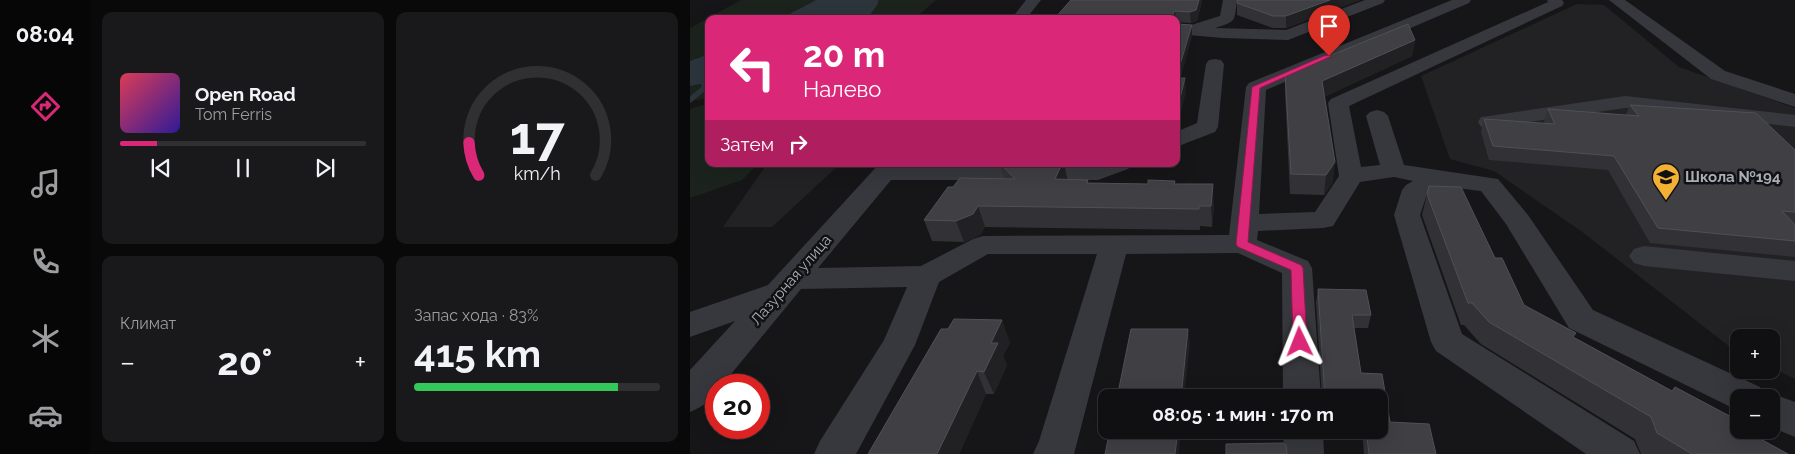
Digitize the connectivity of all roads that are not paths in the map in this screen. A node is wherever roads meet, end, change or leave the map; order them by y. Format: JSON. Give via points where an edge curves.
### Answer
{"nodes":[{"id":1,"x":1034,"y":0,"type":"edge"},
{"id":2,"x":1230,"y":0,"type":"edge"},
{"id":3,"x":1378,"y":0,"type":"edge"},
{"id":4,"x":1464,"y":0,"type":"edge"},
{"id":5,"x":1554,"y":0,"type":"edge"},
{"id":6,"x":1616,"y":0,"type":"edge"},
{"id":7,"x":1022,"y":15,"type":"edge"},
{"id":8,"x":1184,"y":29,"type":"edge"},
{"id":9,"x":1215,"y":64,"type":"dead end"},
{"id":10,"x":1795,"y":101,"type":"edge"},
{"id":11,"x":1377,"y":116,"type":"dead end"},
{"id":12,"x":1795,"y":121,"type":"edge"},
{"id":13,"x":1490,"y":122,"type":"edge"},
{"id":14,"x":1180,"y":138,"type":"edge"},
{"id":15,"x":1113,"y":167,"type":"edge"},
{"id":16,"x":888,"y":168,"type":"edge"},
{"id":17,"x":963,"y":168,"type":"edge"},
{"id":18,"x":1394,"y":170,"type":"junction"},
{"id":19,"x":1351,"y":176,"type":"junction"},
{"id":20,"x":1436,"y":178,"type":"junction"},
{"id":21,"x":1244,"y":234,"type":"junction"},
{"id":22,"x":1114,"y":245,"type":"junction"},
{"id":23,"x":1644,"y":256,"type":"dead end"},
{"id":24,"x":1795,"y":271,"type":"edge"},
{"id":25,"x":926,"y":276,"type":"junction"},
{"id":26,"x":786,"y":286,"type":"junction"},
{"id":27,"x":690,"y":324,"type":"edge"},
{"id":28,"x":1302,"y":389,"type":"edge"},
{"id":29,"x":1730,"y":390,"type":"edge"},
{"id":30,"x":690,"y":396,"type":"edge"},
{"id":31,"x":1780,"y":413,"type":"edge"},
{"id":32,"x":1795,"y":420,"type":"edge"},
{"id":33,"x":1303,"y":439,"type":"edge"},
{"id":34,"x":834,"y":454,"type":"edge"},
{"id":35,"x":1053,"y":454,"type":"edge"},
{"id":36,"x":1304,"y":454,"type":"edge"},
{"id":37,"x":1620,"y":454,"type":"edge"}],
"edges":[{"from":1,"to":7,"type":"street"},
{"from":2,"to":8,"type":"street","via":[[1228,19]]},
{"from":3,"to":8,"type":"street","via":[[1288,35]]},
{"from":4,"to":21,"type":"street","via":[[1256,87]]},
{"from":5,"to":19,"type":"street","via":[[1557,3],[1338,103]]},
{"from":6,"to":10,"type":"street","via":[[1718,75]]},
{"from":9,"to":14,"type":"street","via":[[1207,127]]},
{"from":11,"to":18,"type":"street"},
{"from":12,"to":13,"type":"street","via":[[1624,102]]},
{"from":15,"to":17,"type":"street","via":[[1098,173]]},
{"from":16,"to":17,"type":"street"},
{"from":16,"to":26,"type":"street","name":"Лазурная улица"},
{"from":18,"to":19,"type":"street"},
{"from":18,"to":20,"type":"street"},
{"from":19,"to":21,"type":"street","via":[[1323,220]]},
{"from":20,"to":29,"type":"street","via":[[1489,184],[1518,221],[1581,319]]},
{"from":20,"to":37,"type":"street","via":[[1415,190],[1407,215],[1448,342]]},
{"from":21,"to":22,"type":"street"},
{"from":21,"to":28,"type":"street","via":[[1297,268]]},
{"from":22,"to":25,"type":"street","via":[[983,245]]},
{"from":22,"to":35,"type":"street"},
{"from":23,"to":24,"type":"street"},
{"from":25,"to":26,"type":"street"},
{"from":25,"to":34,"type":"street","via":[[902,337]]},
{"from":26,"to":27,"type":"street"},
{"from":26,"to":30,"type":"street","name":"Лазурная улица"},
{"from":31,"to":32,"type":"street"},
{"from":33,"to":36,"type":"street"}]}
